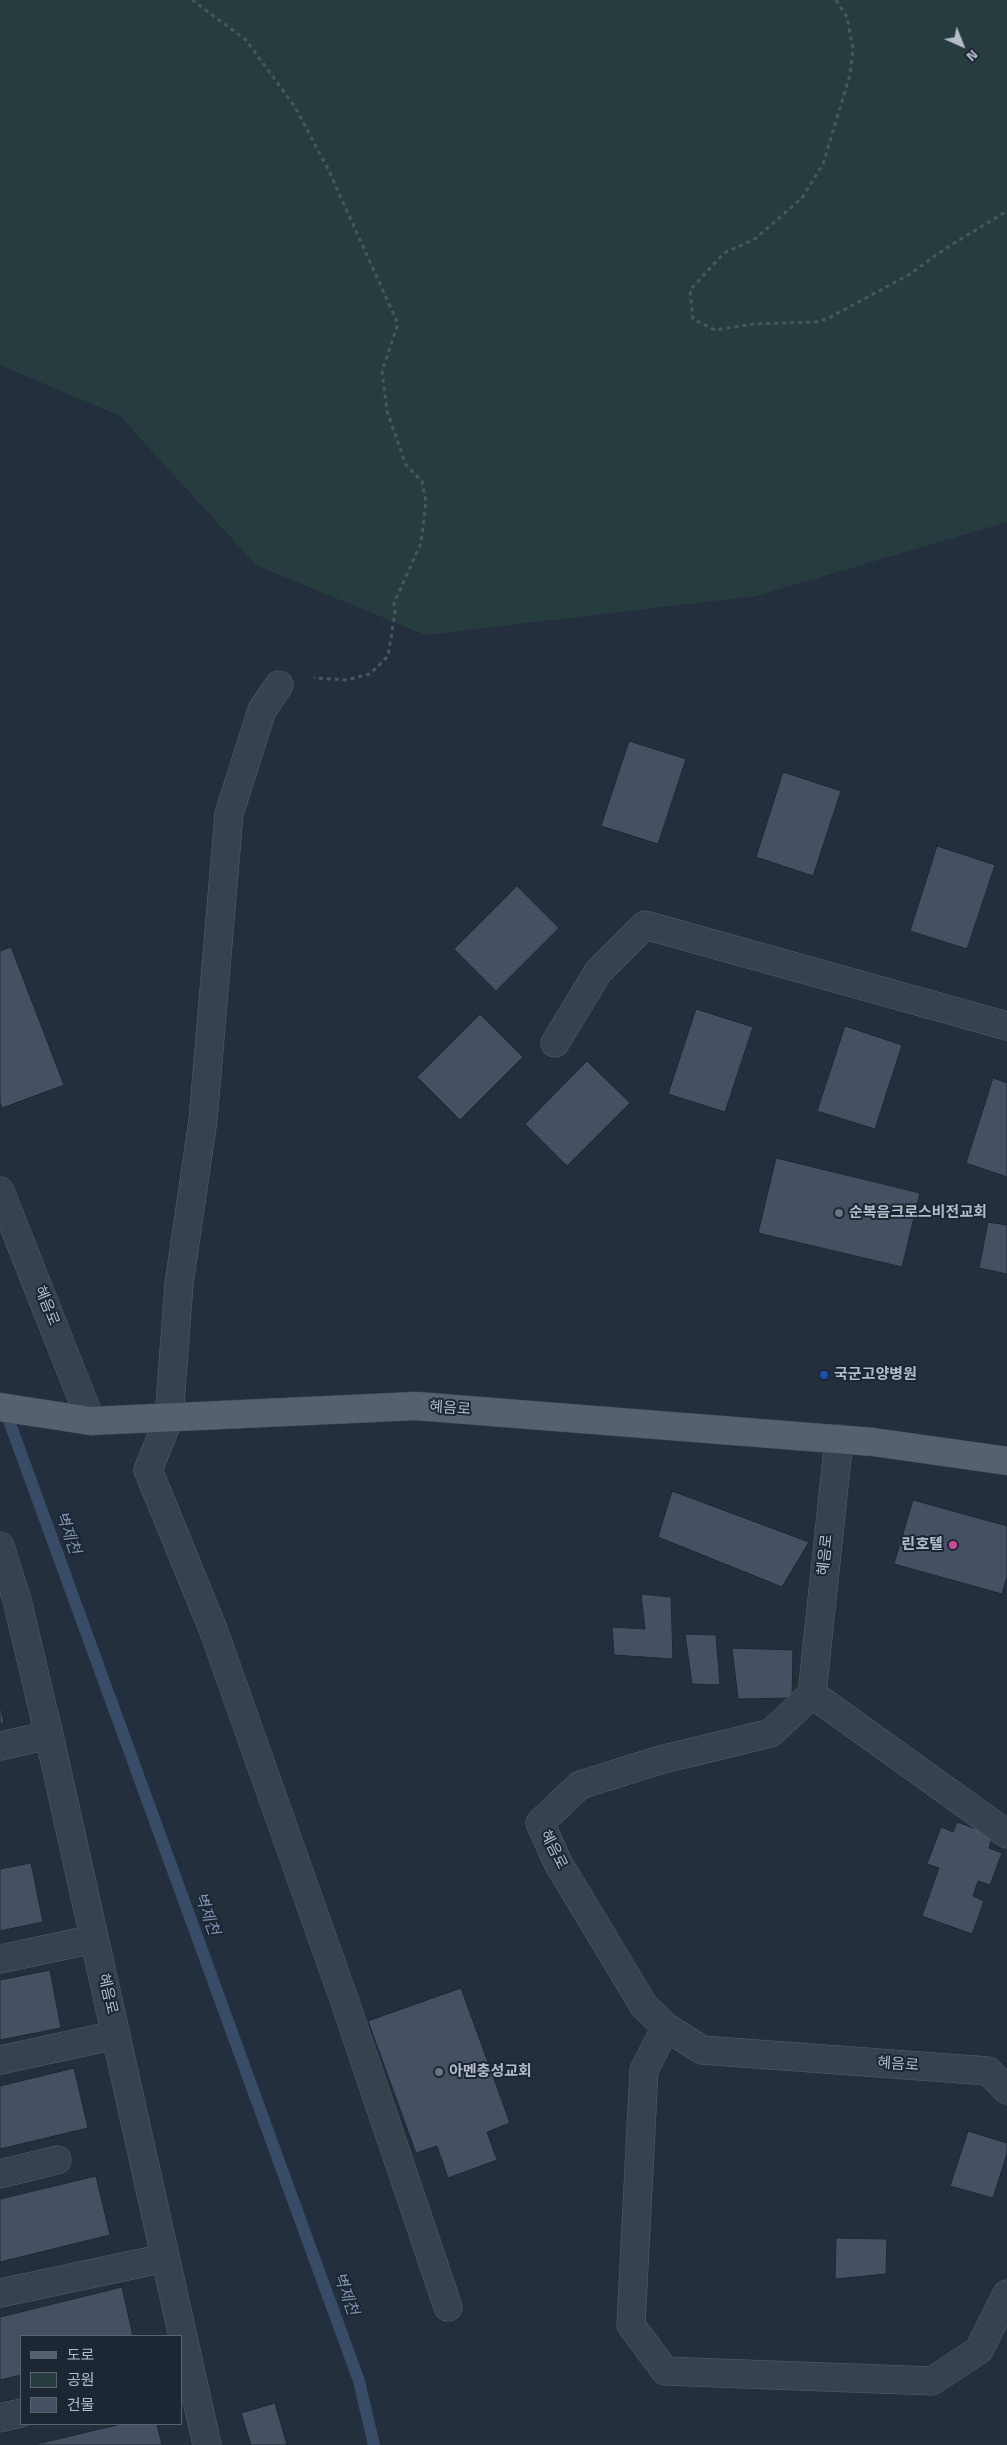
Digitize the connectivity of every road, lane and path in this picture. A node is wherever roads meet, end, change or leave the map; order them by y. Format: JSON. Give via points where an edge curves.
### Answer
{"nodes":[{"id":1,"x":192,"y":0,"type":"edge"},
{"id":2,"x":836,"y":0,"type":"edge"},
{"id":3,"x":1007,"y":211,"type":"edge"},
{"id":4,"x":279,"y":685,"type":"joint"},
{"id":5,"x":1007,"y":1026,"type":"edge"},
{"id":6,"x":555,"y":1043,"type":"dead end"},
{"id":7,"x":0,"y":1191,"type":"edge"},
{"id":8,"x":0,"y":1407,"type":"edge"},
{"id":9,"x":169,"y":1418,"type":"junction"},
{"id":10,"x":91,"y":1421,"type":"junction"},
{"id":11,"x":838,"y":1439,"type":"junction"},
{"id":12,"x":1007,"y":1461,"type":"edge"},
{"id":13,"x":0,"y":1546,"type":"edge"},
{"id":14,"x":812,"y":1694,"type":"junction"},
{"id":15,"x":49,"y":1735,"type":"junction"},
{"id":16,"x":0,"y":1746,"type":"edge"},
{"id":17,"x":1007,"y":1834,"type":"edge"},
{"id":18,"x":94,"y":1939,"type":"junction"},
{"id":19,"x":0,"y":1960,"type":"edge"},
{"id":20,"x":666,"y":2027,"type":"junction"},
{"id":21,"x":116,"y":2035,"type":"junction"},
{"id":22,"x":0,"y":2060,"type":"edge"},
{"id":23,"x":1007,"y":2090,"type":"edge"},
{"id":24,"x":57,"y":2160,"type":"dead end"},
{"id":25,"x":0,"y":2174,"type":"edge"},
{"id":26,"x":165,"y":2258,"type":"junction"},
{"id":27,"x":0,"y":2293,"type":"edge"},
{"id":28,"x":1007,"y":2294,"type":"edge"},
{"id":29,"x":448,"y":2308,"type":"dead end"},
{"id":30,"x":179,"y":2335,"type":"edge"},
{"id":31,"x":182,"y":2353,"type":"edge"},
{"id":32,"x":186,"y":2375,"type":"edge"},
{"id":33,"x":20,"y":2413,"type":"edge"},
{"id":34,"x":0,"y":2418,"type":"edge"},
{"id":35,"x":207,"y":2445,"type":"edge"}],
"edges":[{"from":1,"to":4,"type":"path","via":[[246,40],[295,107],[328,169],[398,324],[382,371],[387,411],[406,465],[422,481],[426,502],[421,543],[394,603],[388,656],[370,674],[347,680],[303,678]]},
{"from":2,"to":3,"type":"path","via":[[847,17],[853,49],[850,75],[823,164],[802,198],[755,239],[724,253],[690,290],[693,319],[715,330],[754,324],[816,322],[829,318],[910,274]]},
{"from":4,"to":9,"type":"street","via":[[262,710],[229,814],[203,1120],[179,1284]]},
{"from":5,"to":6,"type":"street","via":[[645,924],[598,972]]},
{"from":7,"to":10,"type":"street","name":"혜음로"},
{"from":8,"to":10,"type":"main road","name":"혜음로"},
{"from":9,"to":10,"type":"main road","name":"혜음로"},
{"from":9,"to":11,"type":"main road","name":"혜음로","via":[[416,1406]]},
{"from":9,"to":29,"type":"street","via":[[148,1470],[213,1629],[345,2002]]},
{"from":11,"to":12,"type":"main road","name":"혜음로"},
{"from":11,"to":14,"type":"street","name":"혜음로"},
{"from":13,"to":15,"type":"street","name":"혜음로","via":[[17,1600]]},
{"from":14,"to":17,"type":"street"},
{"from":14,"to":20,"type":"street","name":"혜음로","via":[[771,1733],[660,1760],[580,1785],[540,1823],[558,1863],[644,2006]]},
{"from":15,"to":16,"type":"street"},
{"from":15,"to":18,"type":"street","name":"혜음로"},
{"from":18,"to":19,"type":"street"},
{"from":18,"to":21,"type":"street","name":"혜음로"},
{"from":20,"to":23,"type":"street","name":"혜음로","via":[[702,2050],[988,2071]]},
{"from":20,"to":28,"type":"street","via":[[644,2070],[631,2326],[665,2371],[932,2382],[979,2350]]},
{"from":21,"to":22,"type":"street"},
{"from":21,"to":26,"type":"street","name":"혜음로"},
{"from":24,"to":25,"type":"street"},
{"from":26,"to":27,"type":"street"},
{"from":26,"to":30,"type":"street","name":"혜음로"},
{"from":31,"to":32,"type":"street","name":"혜음로"},
{"from":32,"to":35,"type":"street","name":"혜음로"},
{"from":33,"to":34,"type":"street"}]}
